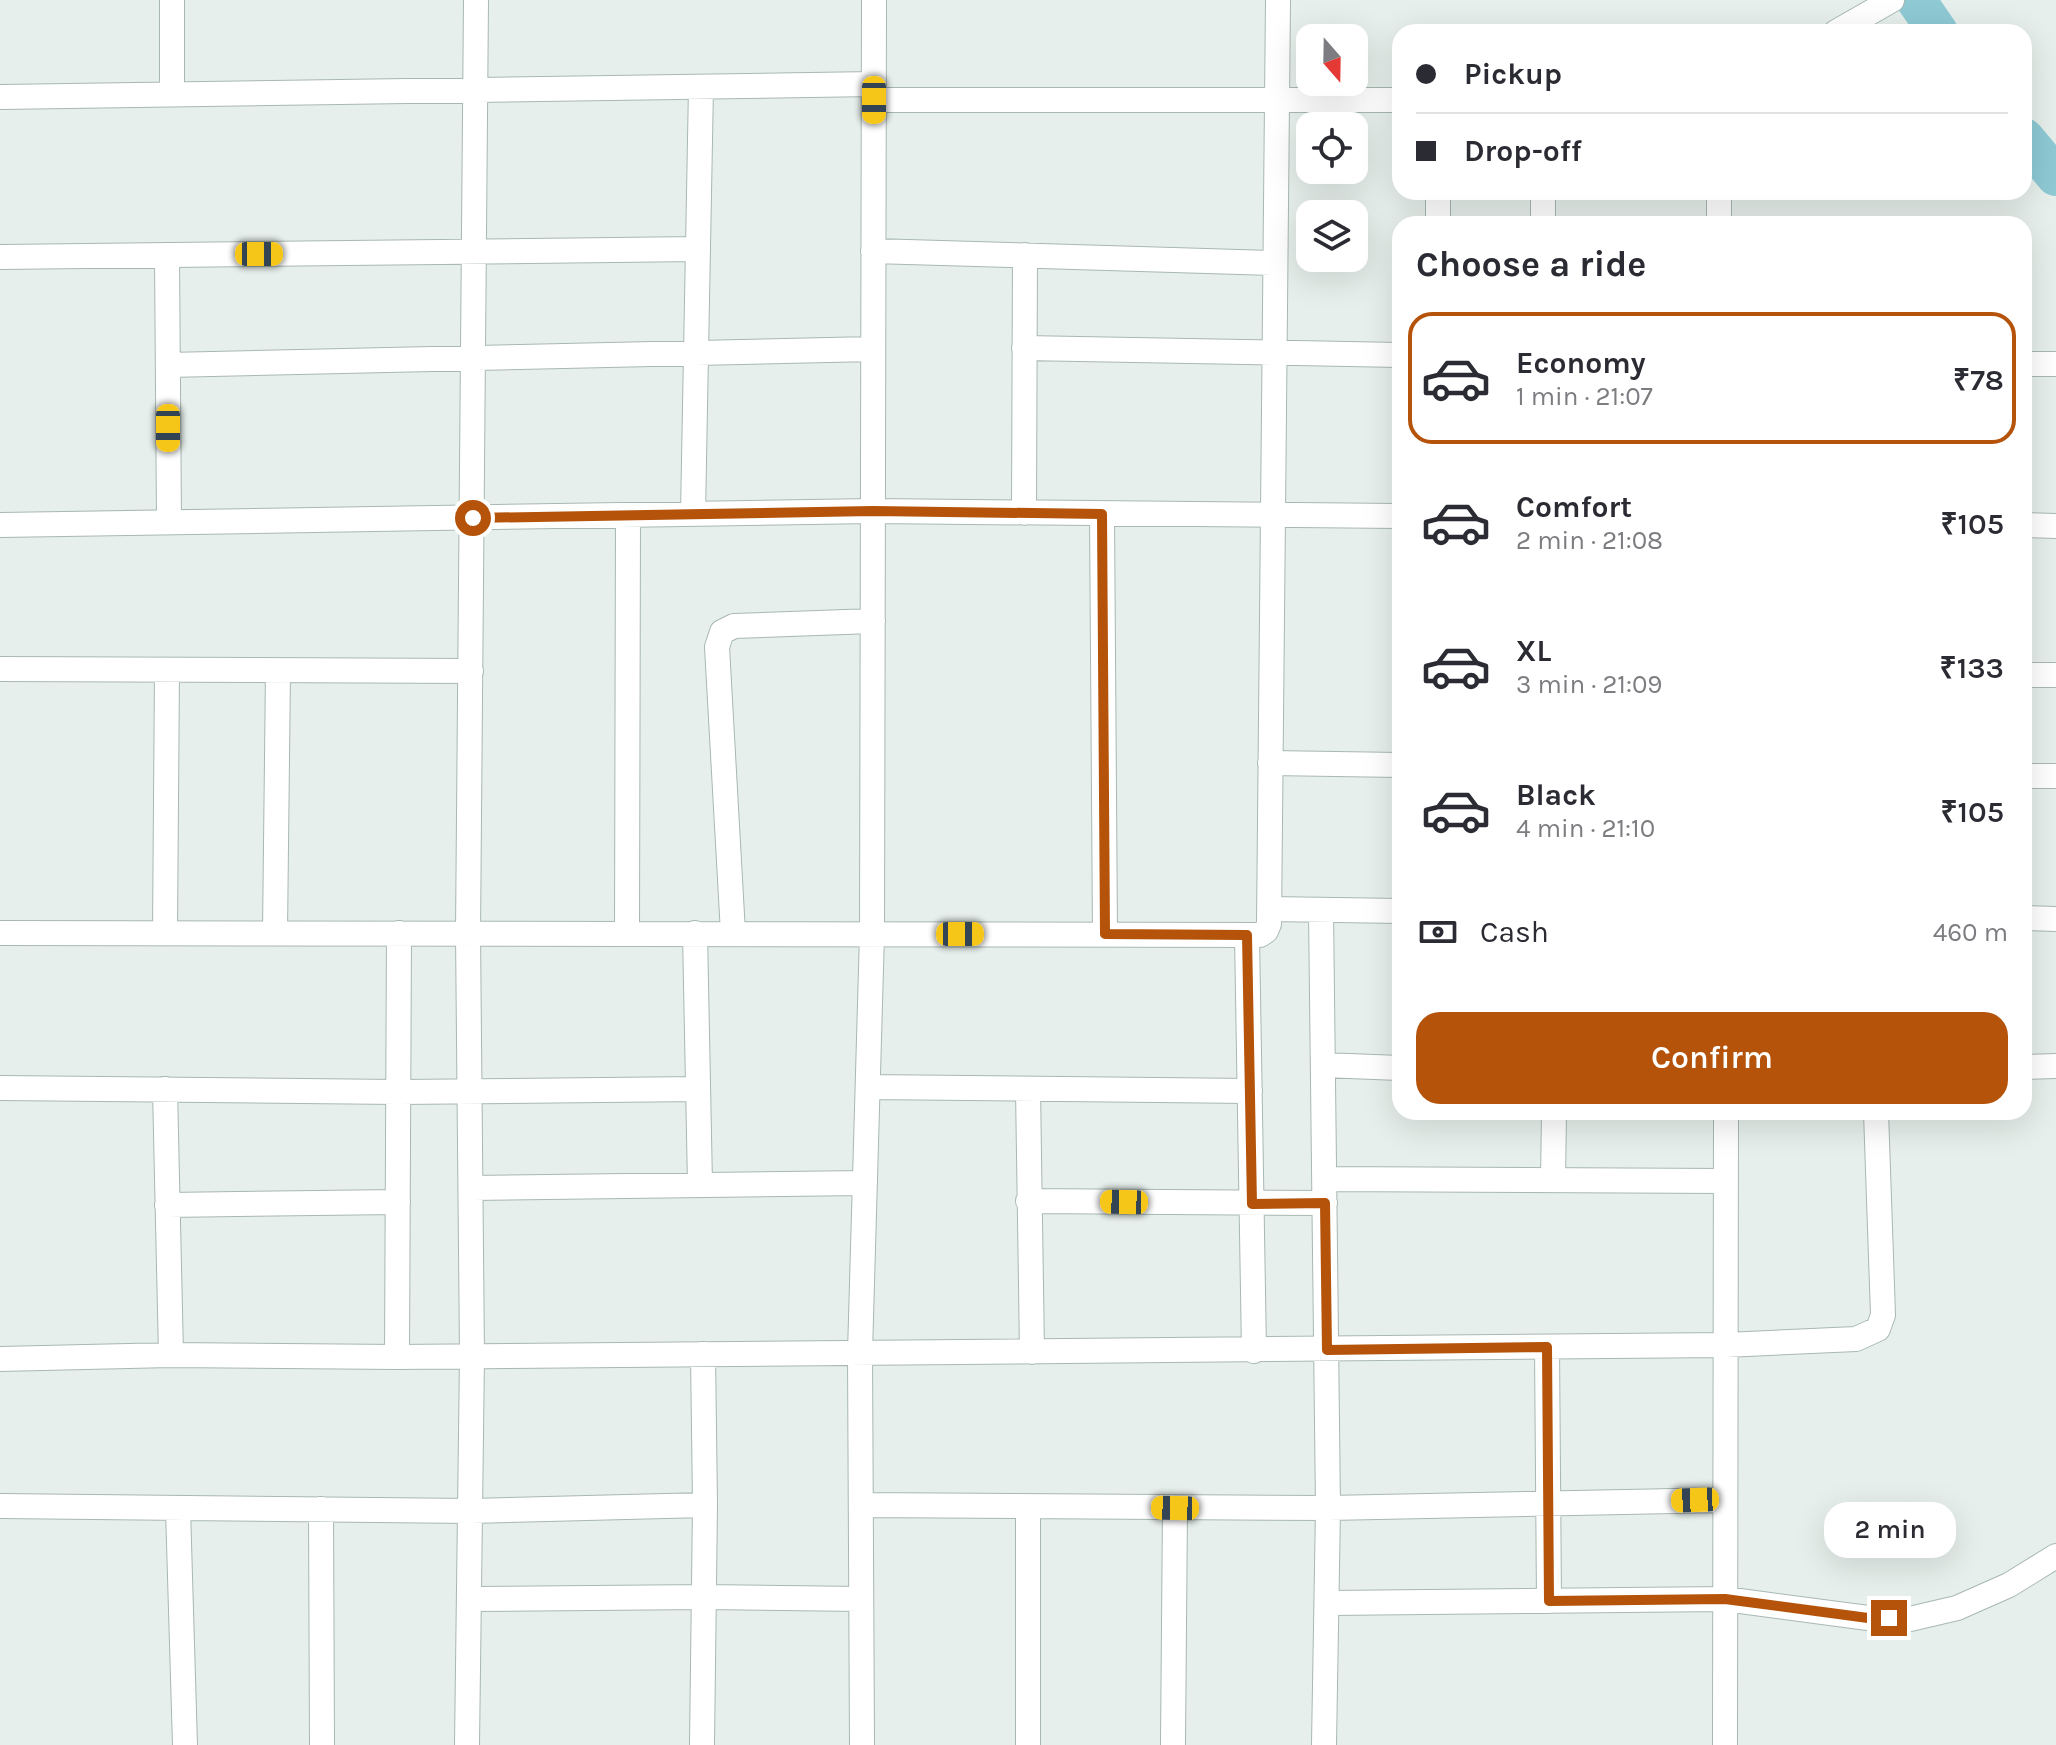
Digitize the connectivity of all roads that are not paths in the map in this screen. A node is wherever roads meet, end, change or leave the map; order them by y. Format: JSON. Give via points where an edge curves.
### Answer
{"nodes":[{"id":1,"x":172,"y":0,"type":"edge"},
{"id":2,"x":476,"y":0,"type":"edge"},
{"id":3,"x":874,"y":0,"type":"edge"},
{"id":4,"x":1278,"y":0,"type":"edge"},
{"id":5,"x":1892,"y":0,"type":"edge"},
{"id":6,"x":1849,"y":24,"type":"edge"},
{"id":7,"x":701,"y":87,"type":"junction"},
{"id":8,"x":476,"y":90,"type":"junction"},
{"id":9,"x":874,"y":92,"type":"junction"},
{"id":10,"x":172,"y":94,"type":"junction"},
{"id":11,"x":0,"y":97,"type":"edge"},
{"id":12,"x":1277,"y":99,"type":"junction"},
{"id":13,"x":1392,"y":100,"type":"edge"},
{"id":14,"x":698,"y":249,"type":"junction"},
{"id":15,"x":873,"y":251,"type":"junction"},
{"id":16,"x":474,"y":252,"type":"junction"},
{"id":17,"x":167,"y":255,"type":"junction"},
{"id":18,"x":1025,"y":255,"type":"junction"},
{"id":19,"x":0,"y":257,"type":"edge"},
{"id":20,"x":1275,"y":263,"type":"junction"},
{"id":21,"x":1024,"y":348,"type":"junction"},
{"id":22,"x":873,"y":349,"type":"junction"},
{"id":23,"x":1275,"y":353,"type":"junction"},
{"id":24,"x":695,"y":354,"type":"junction"},
{"id":25,"x":1392,"y":355,"type":"edge"},
{"id":26,"x":474,"y":357,"type":"junction"},
{"id":27,"x":2032,"y":364,"type":"edge"},
{"id":28,"x":2056,"y":364,"type":"edge"},
{"id":29,"x":168,"y":365,"type":"junction"},
{"id":30,"x":873,"y":511,"type":"junction"},
{"id":31,"x":1024,"y":513,"type":"junction"},
{"id":32,"x":693,"y":514,"type":"junction"},
{"id":33,"x":1102,"y":514,"type":"junction"},
{"id":34,"x":1273,"y":515,"type":"junction"},
{"id":35,"x":628,"y":516,"type":"junction"},
{"id":36,"x":1392,"y":516,"type":"edge"},
{"id":37,"x":473,"y":518,"type":"junction"},
{"id":38,"x":169,"y":522,"type":"junction"},
{"id":39,"x":0,"y":525,"type":"edge"},
{"id":40,"x":2032,"y":525,"type":"edge"},
{"id":41,"x":2056,"y":526,"type":"edge"},
{"id":42,"x":873,"y":621,"type":"junction"},
{"id":43,"x":0,"y":669,"type":"edge"},
{"id":44,"x":167,"y":670,"type":"junction"},
{"id":45,"x":278,"y":671,"type":"junction"},
{"id":46,"x":471,"y":671,"type":"junction"},
{"id":47,"x":2032,"y":675,"type":"edge"},
{"id":48,"x":2056,"y":675,"type":"edge"},
{"id":49,"x":1270,"y":763,"type":"junction"},
{"id":50,"x":1392,"y":765,"type":"edge"},
{"id":51,"x":2032,"y":776,"type":"edge"},
{"id":52,"x":2056,"y":776,"type":"edge"},
{"id":53,"x":1269,"y":909,"type":"junction"},
{"id":54,"x":1321,"y":910,"type":"junction"},
{"id":55,"x":1392,"y":911,"type":"edge"},
{"id":56,"x":2032,"y":918,"type":"edge"},
{"id":57,"x":2056,"y":919,"type":"edge"},
{"id":58,"x":0,"y":933,"type":"edge"},
{"id":59,"x":165,"y":933,"type":"junction"},
{"id":60,"x":275,"y":933,"type":"junction"},
{"id":61,"x":399,"y":933,"type":"junction"},
{"id":62,"x":468,"y":933,"type":"junction"},
{"id":63,"x":627,"y":933,"type":"junction"},
{"id":64,"x":695,"y":933,"type":"junction"},
{"id":65,"x":733,"y":933,"type":"junction"},
{"id":66,"x":872,"y":934,"type":"junction"},
{"id":67,"x":1105,"y":934,"type":"junction"},
{"id":68,"x":1247,"y":935,"type":"junction"},
{"id":69,"x":1323,"y":1065,"type":"junction"},
{"id":70,"x":2056,"y":1066,"type":"edge"},
{"id":71,"x":2032,"y":1067,"type":"edge"},
{"id":72,"x":1392,"y":1068,"type":"edge"},
{"id":73,"x":868,"y":1087,"type":"junction"},
{"id":74,"x":0,"y":1088,"type":"edge"},
{"id":75,"x":165,"y":1089,"type":"junction"},
{"id":76,"x":698,"y":1089,"type":"junction"},
{"id":77,"x":1028,"y":1089,"type":"junction"},
{"id":78,"x":470,"y":1091,"type":"junction"},
{"id":79,"x":1250,"y":1091,"type":"junction"},
{"id":80,"x":398,"y":1092,"type":"junction"},
{"id":81,"x":1554,"y":1120,"type":"edge"},
{"id":82,"x":1726,"y":1120,"type":"edge"},
{"id":83,"x":1876,"y":1120,"type":"edge"},
{"id":84,"x":1553,"y":1180,"type":"junction"},
{"id":85,"x":1725,"y":1181,"type":"junction"},
{"id":86,"x":865,"y":1183,"type":"junction"},
{"id":87,"x":700,"y":1185,"type":"junction"},
{"id":88,"x":471,"y":1188,"type":"junction"},
{"id":89,"x":1325,"y":1191,"type":"junction"},
{"id":90,"x":1028,"y":1201,"type":"junction"},
{"id":91,"x":398,"y":1202,"type":"junction"},
{"id":92,"x":1252,"y":1204,"type":"junction"},
{"id":93,"x":167,"y":1205,"type":"junction"},
{"id":94,"x":1725,"y":1345,"type":"junction"},
{"id":95,"x":1547,"y":1347,"type":"junction"},
{"id":96,"x":1327,"y":1350,"type":"junction"},
{"id":97,"x":1254,"y":1351,"type":"junction"},
{"id":98,"x":1032,"y":1352,"type":"junction"},
{"id":99,"x":860,"y":1353,"type":"junction"},
{"id":100,"x":703,"y":1354,"type":"junction"},
{"id":101,"x":171,"y":1355,"type":"junction"},
{"id":102,"x":472,"y":1356,"type":"junction"},
{"id":103,"x":397,"y":1357,"type":"junction"},
{"id":104,"x":0,"y":1359,"type":"edge"},
{"id":105,"x":1725,"y":1500,"type":"junction"},
{"id":106,"x":1548,"y":1504,"type":"junction"},
{"id":107,"x":705,"y":1505,"type":"junction"},
{"id":108,"x":861,"y":1505,"type":"junction"},
{"id":109,"x":0,"y":1506,"type":"edge"},
{"id":110,"x":1028,"y":1507,"type":"junction"},
{"id":111,"x":1175,"y":1508,"type":"junction"},
{"id":112,"x":1328,"y":1508,"type":"junction"},
{"id":113,"x":178,"y":1509,"type":"junction"},
{"id":114,"x":321,"y":1509,"type":"junction"},
{"id":115,"x":471,"y":1511,"type":"junction"},
{"id":116,"x":2056,"y":1556,"type":"edge"},
{"id":117,"x":704,"y":1597,"type":"junction"},
{"id":118,"x":471,"y":1599,"type":"junction"},
{"id":119,"x":861,"y":1599,"type":"junction"},
{"id":120,"x":1725,"y":1599,"type":"junction"},
{"id":121,"x":1549,"y":1601,"type":"junction"},
{"id":122,"x":1328,"y":1603,"type":"junction"},
{"id":123,"x":185,"y":1745,"type":"edge"},
{"id":124,"x":322,"y":1745,"type":"edge"},
{"id":125,"x":467,"y":1745,"type":"edge"},
{"id":126,"x":702,"y":1745,"type":"edge"},
{"id":127,"x":862,"y":1745,"type":"edge"},
{"id":128,"x":1028,"y":1745,"type":"edge"},
{"id":129,"x":1173,"y":1745,"type":"edge"},
{"id":130,"x":1324,"y":1745,"type":"edge"},
{"id":131,"x":1725,"y":1745,"type":"edge"}],
"edges":[{"from":1,"to":10,"type":"street"},
{"from":2,"to":8,"type":"street"},
{"from":3,"to":9,"type":"street"},
{"from":4,"to":12,"type":"street"},
{"from":5,"to":6,"type":"street"},
{"from":7,"to":8,"type":"street"},
{"from":7,"to":9,"type":"street"},
{"from":7,"to":14,"type":"street"},
{"from":8,"to":10,"type":"street"},
{"from":8,"to":16,"type":"street"},
{"from":9,"to":12,"type":"street"},
{"from":9,"to":15,"type":"street"},
{"from":10,"to":11,"type":"street"},
{"from":12,"to":13,"type":"street"},
{"from":12,"to":20,"type":"street"},
{"from":14,"to":16,"type":"street"},
{"from":14,"to":24,"type":"street"},
{"from":15,"to":18,"type":"street"},
{"from":15,"to":22,"type":"street"},
{"from":16,"to":17,"type":"street"},
{"from":16,"to":26,"type":"street"},
{"from":17,"to":19,"type":"street"},
{"from":17,"to":29,"type":"street"},
{"from":18,"to":20,"type":"street"},
{"from":18,"to":21,"type":"street"},
{"from":20,"to":23,"type":"street"},
{"from":21,"to":23,"type":"street"},
{"from":21,"to":31,"type":"street"},
{"from":22,"to":24,"type":"street"},
{"from":22,"to":30,"type":"street"},
{"from":23,"to":25,"type":"street"},
{"from":23,"to":34,"type":"street"},
{"from":24,"to":26,"type":"street"},
{"from":24,"to":32,"type":"street"},
{"from":26,"to":29,"type":"street"},
{"from":26,"to":37,"type":"street"},
{"from":27,"to":28,"type":"street"},
{"from":29,"to":38,"type":"street"},
{"from":30,"to":31,"type":"street"},
{"from":30,"to":32,"type":"street"},
{"from":30,"to":42,"type":"street"},
{"from":31,"to":33,"type":"street"},
{"from":32,"to":35,"type":"street"},
{"from":33,"to":34,"type":"street"},
{"from":33,"to":67,"type":"street"},
{"from":34,"to":36,"type":"street"},
{"from":34,"to":49,"type":"street"},
{"from":35,"to":37,"type":"street"},
{"from":35,"to":63,"type":"street"},
{"from":37,"to":38,"type":"street"},
{"from":37,"to":46,"type":"street"},
{"from":38,"to":39,"type":"street"},
{"from":40,"to":41,"type":"street"},
{"from":42,"to":65,"type":"street","via":[[734,626],[722,632],[717,647]]},
{"from":42,"to":66,"type":"street"},
{"from":43,"to":44,"type":"street"},
{"from":44,"to":45,"type":"street"},
{"from":44,"to":59,"type":"street"},
{"from":45,"to":46,"type":"street"},
{"from":45,"to":60,"type":"street"},
{"from":46,"to":62,"type":"street"},
{"from":47,"to":48,"type":"street"},
{"from":49,"to":50,"type":"street"},
{"from":49,"to":53,"type":"street"},
{"from":51,"to":52,"type":"street"},
{"from":53,"to":54,"type":"street"},
{"from":53,"to":68,"type":"street","via":[[1266,931]]},
{"from":54,"to":55,"type":"street"},
{"from":54,"to":69,"type":"street"},
{"from":56,"to":57,"type":"street"},
{"from":58,"to":59,"type":"street"},
{"from":59,"to":60,"type":"street"},
{"from":60,"to":61,"type":"street"},
{"from":61,"to":62,"type":"street"},
{"from":61,"to":80,"type":"street"},
{"from":62,"to":63,"type":"street"},
{"from":62,"to":78,"type":"street"},
{"from":63,"to":64,"type":"street"},
{"from":64,"to":65,"type":"street"},
{"from":64,"to":76,"type":"street"},
{"from":65,"to":66,"type":"street"},
{"from":66,"to":67,"type":"street"},
{"from":66,"to":73,"type":"street"},
{"from":67,"to":68,"type":"street"},
{"from":68,"to":79,"type":"street"},
{"from":69,"to":72,"type":"street"},
{"from":69,"to":89,"type":"street"},
{"from":70,"to":71,"type":"street"},
{"from":73,"to":77,"type":"street"},
{"from":73,"to":86,"type":"street"},
{"from":74,"to":75,"type":"street"},
{"from":75,"to":80,"type":"street"},
{"from":75,"to":93,"type":"street"},
{"from":76,"to":78,"type":"street"},
{"from":76,"to":87,"type":"street"},
{"from":77,"to":79,"type":"street"},
{"from":77,"to":90,"type":"street"},
{"from":78,"to":80,"type":"street"},
{"from":78,"to":88,"type":"street"},
{"from":79,"to":92,"type":"street"},
{"from":80,"to":91,"type":"street"},
{"from":81,"to":84,"type":"street"},
{"from":82,"to":85,"type":"street"},
{"from":83,"to":94,"type":"street","via":[[1883,1315],[1878,1329],[1856,1339]]},
{"from":84,"to":85,"type":"street"},
{"from":84,"to":89,"type":"street"},
{"from":85,"to":94,"type":"street"},
{"from":86,"to":87,"type":"street"},
{"from":86,"to":99,"type":"street"},
{"from":87,"to":88,"type":"street"},
{"from":88,"to":102,"type":"street"},
{"from":89,"to":92,"type":"street"},
{"from":89,"to":96,"type":"street"},
{"from":90,"to":92,"type":"street"},
{"from":90,"to":98,"type":"street"},
{"from":91,"to":93,"type":"street"},
{"from":91,"to":103,"type":"street"},
{"from":92,"to":97,"type":"street"},
{"from":93,"to":101,"type":"street"},
{"from":94,"to":95,"type":"street"},
{"from":94,"to":105,"type":"street"},
{"from":95,"to":96,"type":"street"},
{"from":95,"to":106,"type":"street"},
{"from":96,"to":97,"type":"street"},
{"from":96,"to":112,"type":"street"},
{"from":97,"to":98,"type":"street"},
{"from":98,"to":99,"type":"street"},
{"from":99,"to":100,"type":"street"},
{"from":99,"to":108,"type":"street"},
{"from":100,"to":102,"type":"street"},
{"from":100,"to":107,"type":"street"},
{"from":101,"to":103,"type":"street"},
{"from":101,"to":104,"type":"street"},
{"from":102,"to":103,"type":"street"},
{"from":102,"to":115,"type":"street"},
{"from":105,"to":106,"type":"street"},
{"from":105,"to":120,"type":"street"},
{"from":106,"to":112,"type":"street"},
{"from":106,"to":121,"type":"street"},
{"from":107,"to":115,"type":"street"},
{"from":107,"to":117,"type":"street"},
{"from":108,"to":110,"type":"street"},
{"from":108,"to":119,"type":"street"},
{"from":109,"to":113,"type":"street"},
{"from":110,"to":111,"type":"street"},
{"from":110,"to":128,"type":"street"},
{"from":111,"to":112,"type":"street"},
{"from":111,"to":129,"type":"street"},
{"from":112,"to":122,"type":"street"},
{"from":113,"to":114,"type":"street"},
{"from":113,"to":123,"type":"street"},
{"from":114,"to":115,"type":"street"},
{"from":114,"to":124,"type":"street"},
{"from":115,"to":118,"type":"street"},
{"from":116,"to":120,"type":"street","via":[[1957,1608],[1910,1619]]},
{"from":117,"to":118,"type":"street"},
{"from":117,"to":119,"type":"street"},
{"from":117,"to":126,"type":"street"},
{"from":118,"to":125,"type":"street"},
{"from":119,"to":127,"type":"street"},
{"from":120,"to":121,"type":"street"},
{"from":120,"to":131,"type":"street"},
{"from":121,"to":122,"type":"street"},
{"from":122,"to":130,"type":"street"}]}
